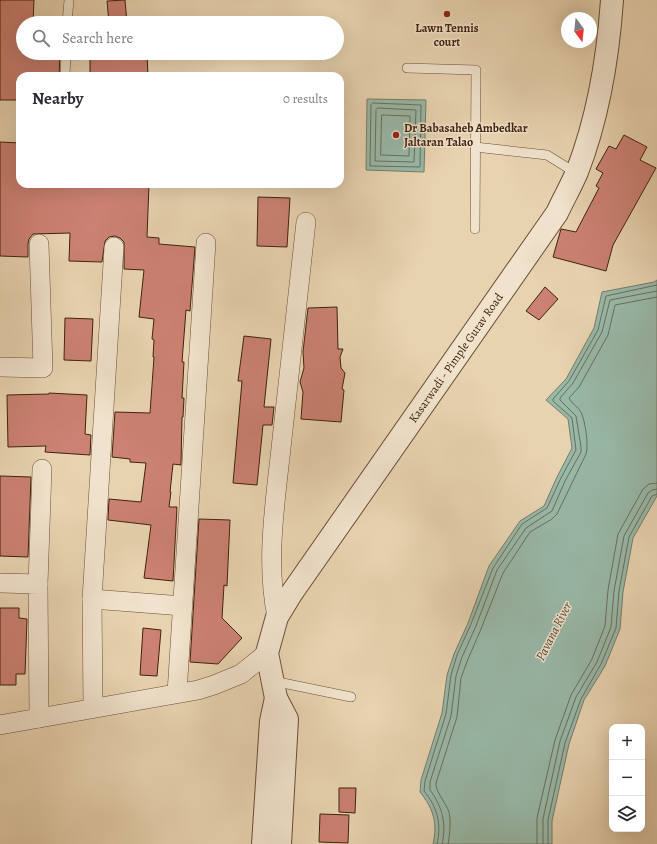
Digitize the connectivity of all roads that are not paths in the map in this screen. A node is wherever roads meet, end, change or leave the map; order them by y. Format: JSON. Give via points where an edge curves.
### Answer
{"nodes":[{"id":1,"x":69,"y":0,"type":"edge"},
{"id":2,"x":612,"y":0,"type":"edge"},
{"id":3,"x":68,"y":16,"type":"edge"},
{"id":4,"x":66,"y":60,"type":"edge"},
{"id":5,"x":407,"y":68,"type":"dead end"},
{"id":6,"x":66,"y":72,"type":"edge"},
{"id":7,"x":475,"y":147,"type":"junction"},
{"id":8,"x":576,"y":173,"type":"junction"},
{"id":9,"x":306,"y":222,"type":"dead end"},
{"id":10,"x":475,"y":229,"type":"dead end"},
{"id":11,"x":206,"y":243,"type":"dead end"},
{"id":12,"x":39,"y":244,"type":"dead end"},
{"id":13,"x":114,"y":247,"type":"dead end"},
{"id":14,"x":0,"y":367,"type":"edge"},
{"id":15,"x":42,"y":469,"type":"dead end"},
{"id":16,"x":0,"y":583,"type":"edge"},
{"id":17,"x":38,"y":584,"type":"junction"},
{"id":18,"x":92,"y":599,"type":"junction"},
{"id":19,"x":182,"y":606,"type":"junction"},
{"id":20,"x":277,"y":617,"type":"junction"},
{"id":21,"x":267,"y":653,"type":"junction"},
{"id":22,"x":274,"y":690,"type":"junction"},
{"id":23,"x":177,"y":694,"type":"junction"},
{"id":24,"x":351,"y":697,"type":"dead end"},
{"id":25,"x":93,"y":708,"type":"junction"},
{"id":26,"x":39,"y":718,"type":"junction"},
{"id":27,"x":0,"y":725,"type":"edge"},
{"id":28,"x":263,"y":844,"type":"edge"},
{"id":29,"x":280,"y":844,"type":"edge"}],
"edges":[{"from":1,"to":3,"type":"lane"},
{"from":2,"to":8,"type":"street","name":"Kasarwadi - Pimple Gurav Road","via":[[605,63],[587,140]]},
{"from":4,"to":6,"type":"lane"},
{"from":5,"to":7,"type":"lane","via":[[476,70]]},
{"from":7,"to":8,"type":"lane","via":[[547,155]]},
{"from":7,"to":10,"type":"lane"},
{"from":8,"to":20,"type":"street","name":"Kasarwadi - Pimple Gurav Road","via":[[557,213]]},
{"from":9,"to":20,"type":"street","via":[[275,505],[271,577]]},
{"from":11,"to":19,"type":"street"},
{"from":12,"to":14,"type":"street","via":[[43,368]]},
{"from":13,"to":18,"type":"street"},
{"from":15,"to":17,"type":"street"},
{"from":16,"to":17,"type":"street"},
{"from":17,"to":26,"type":"street"},
{"from":18,"to":19,"type":"street"},
{"from":18,"to":25,"type":"street"},
{"from":19,"to":23,"type":"street"},
{"from":20,"to":21,"type":"street","name":"Kasarwadi - Pimple Gurav Road"},
{"from":21,"to":22,"type":"street","name":"Kasarwadi - Pimple Gurav Road"},
{"from":21,"to":23,"type":"street","via":[[241,674],[214,685]]},
{"from":22,"to":24,"type":"lane"},
{"from":22,"to":28,"type":"street","name":"Kasarwadi - Pimple Gurav Road"},
{"from":22,"to":29,"type":"street","name":"Kasarwadi - Pimple Gurav Road","via":[[287,719]]},
{"from":23,"to":25,"type":"street"},
{"from":25,"to":26,"type":"street"},
{"from":26,"to":27,"type":"street"}]}
